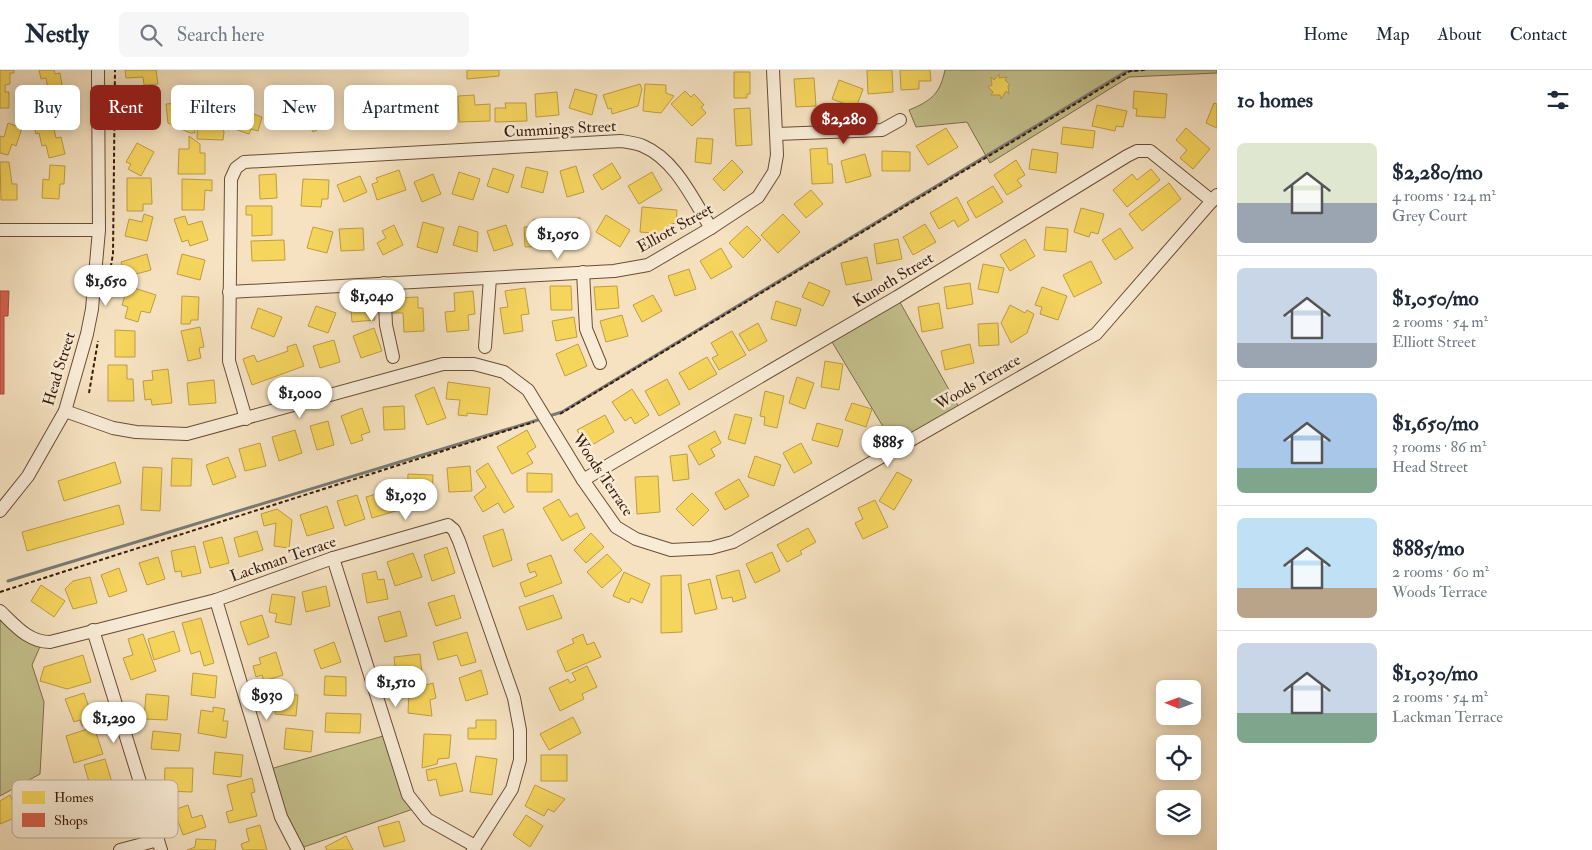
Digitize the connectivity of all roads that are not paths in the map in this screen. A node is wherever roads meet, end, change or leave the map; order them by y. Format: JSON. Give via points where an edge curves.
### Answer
{"nodes":[{"id":1,"x":98,"y":70,"type":"edge"},
{"id":2,"x":773,"y":70,"type":"edge"},
{"id":3,"x":900,"y":120,"type":"dead end"},
{"id":4,"x":777,"y":134,"type":"junction"},
{"id":5,"x":1214,"y":198,"type":"edge"},
{"id":6,"x":712,"y":228,"type":"junction"},
{"id":7,"x":0,"y":230,"type":"edge"},
{"id":8,"x":99,"y":230,"type":"junction"},
{"id":9,"x":583,"y":272,"type":"junction"},
{"id":10,"x":490,"y":278,"type":"junction"},
{"id":11,"x":384,"y":284,"type":"junction"},
{"id":12,"x":229,"y":292,"type":"junction"},
{"id":13,"x":485,"y":347,"type":"dead end"},
{"id":14,"x":393,"y":357,"type":"dead end"},
{"id":15,"x":600,"y":363,"type":"dead end"},
{"id":16,"x":65,"y":410,"type":"junction"},
{"id":17,"x":246,"y":420,"type":"junction"},
{"id":18,"x":583,"y":480,"type":"junction"},
{"id":19,"x":0,"y":511,"type":"edge"},
{"id":20,"x":333,"y":558,"type":"junction"},
{"id":21,"x":216,"y":600,"type":"junction"},
{"id":22,"x":0,"y":611,"type":"edge"},
{"id":23,"x":93,"y":630,"type":"junction"},
{"id":24,"x":139,"y":780,"type":"edge"},
{"id":25,"x":159,"y":845,"type":"edge"},
{"id":26,"x":474,"y":848,"type":"edge"},
{"id":27,"x":120,"y":850,"type":"edge"},
{"id":28,"x":298,"y":850,"type":"edge"}],
"edges":[{"from":1,"to":8,"type":"street","name":"Head Street"},
{"from":2,"to":4,"type":"street","name":"Elliott Street"},
{"from":3,"to":4,"type":"street","via":[[882,130]]},
{"from":4,"to":6,"type":"street","name":"Elliott Street","via":[[774,172],[766,187],[758,197]]},
{"from":5,"to":18,"type":"street","name":"Kunoth Street","via":[[1150,151],[1127,156],[897,297]]},
{"from":5,"to":18,"type":"street","name":"Woods Terrace","via":[[1096,334],[733,542],[711,548],[671,550],[636,539],[616,527]]},
{"from":6,"to":9,"type":"street","name":"Elliott Street","via":[[648,265]]},
{"from":6,"to":12,"type":"street","name":"Cummings Street","via":[[674,170],[642,145],[621,141],[244,162],[236,168],[231,179]]},
{"from":7,"to":8,"type":"street"},
{"from":8,"to":16,"type":"street","name":"Head Street","via":[[92,309]]},
{"from":9,"to":10,"type":"street","name":"Elliott Street"},
{"from":9,"to":15,"type":"street","via":[[586,329]]},
{"from":10,"to":11,"type":"street","name":"Elliott Street"},
{"from":10,"to":13,"type":"street"},
{"from":11,"to":12,"type":"street","name":"Elliott Street"},
{"from":11,"to":14,"type":"street","via":[[386,325]]},
{"from":12,"to":17,"type":"street","name":"Cummings Street","via":[[229,361]]},
{"from":16,"to":17,"type":"street","name":"Woods Terrace","via":[[113,428],[136,432],[186,434]]},
{"from":16,"to":19,"type":"street","name":"Head Street","via":[[28,476]]},
{"from":17,"to":18,"type":"street","name":"Woods Terrace","via":[[444,364],[474,364],[504,372],[528,390]]},
{"from":20,"to":21,"type":"street","name":"Lackman Terrace"},
{"from":20,"to":26,"type":"street","via":[[408,795],[427,819]]},
{"from":20,"to":26,"type":"street","name":"Lackman Terrace","via":[[442,526],[448,525],[454,530],[514,698],[520,730],[520,760],[512,789]]},
{"from":21,"to":23,"type":"street","name":"Lackman Terrace"},
{"from":21,"to":28,"type":"street","via":[[281,818]]},
{"from":22,"to":23,"type":"street","name":"Lackman Terrace","via":[[35,640],[50,642]]},
{"from":23,"to":24,"type":"street"},
{"from":25,"to":27,"type":"street"}]}
